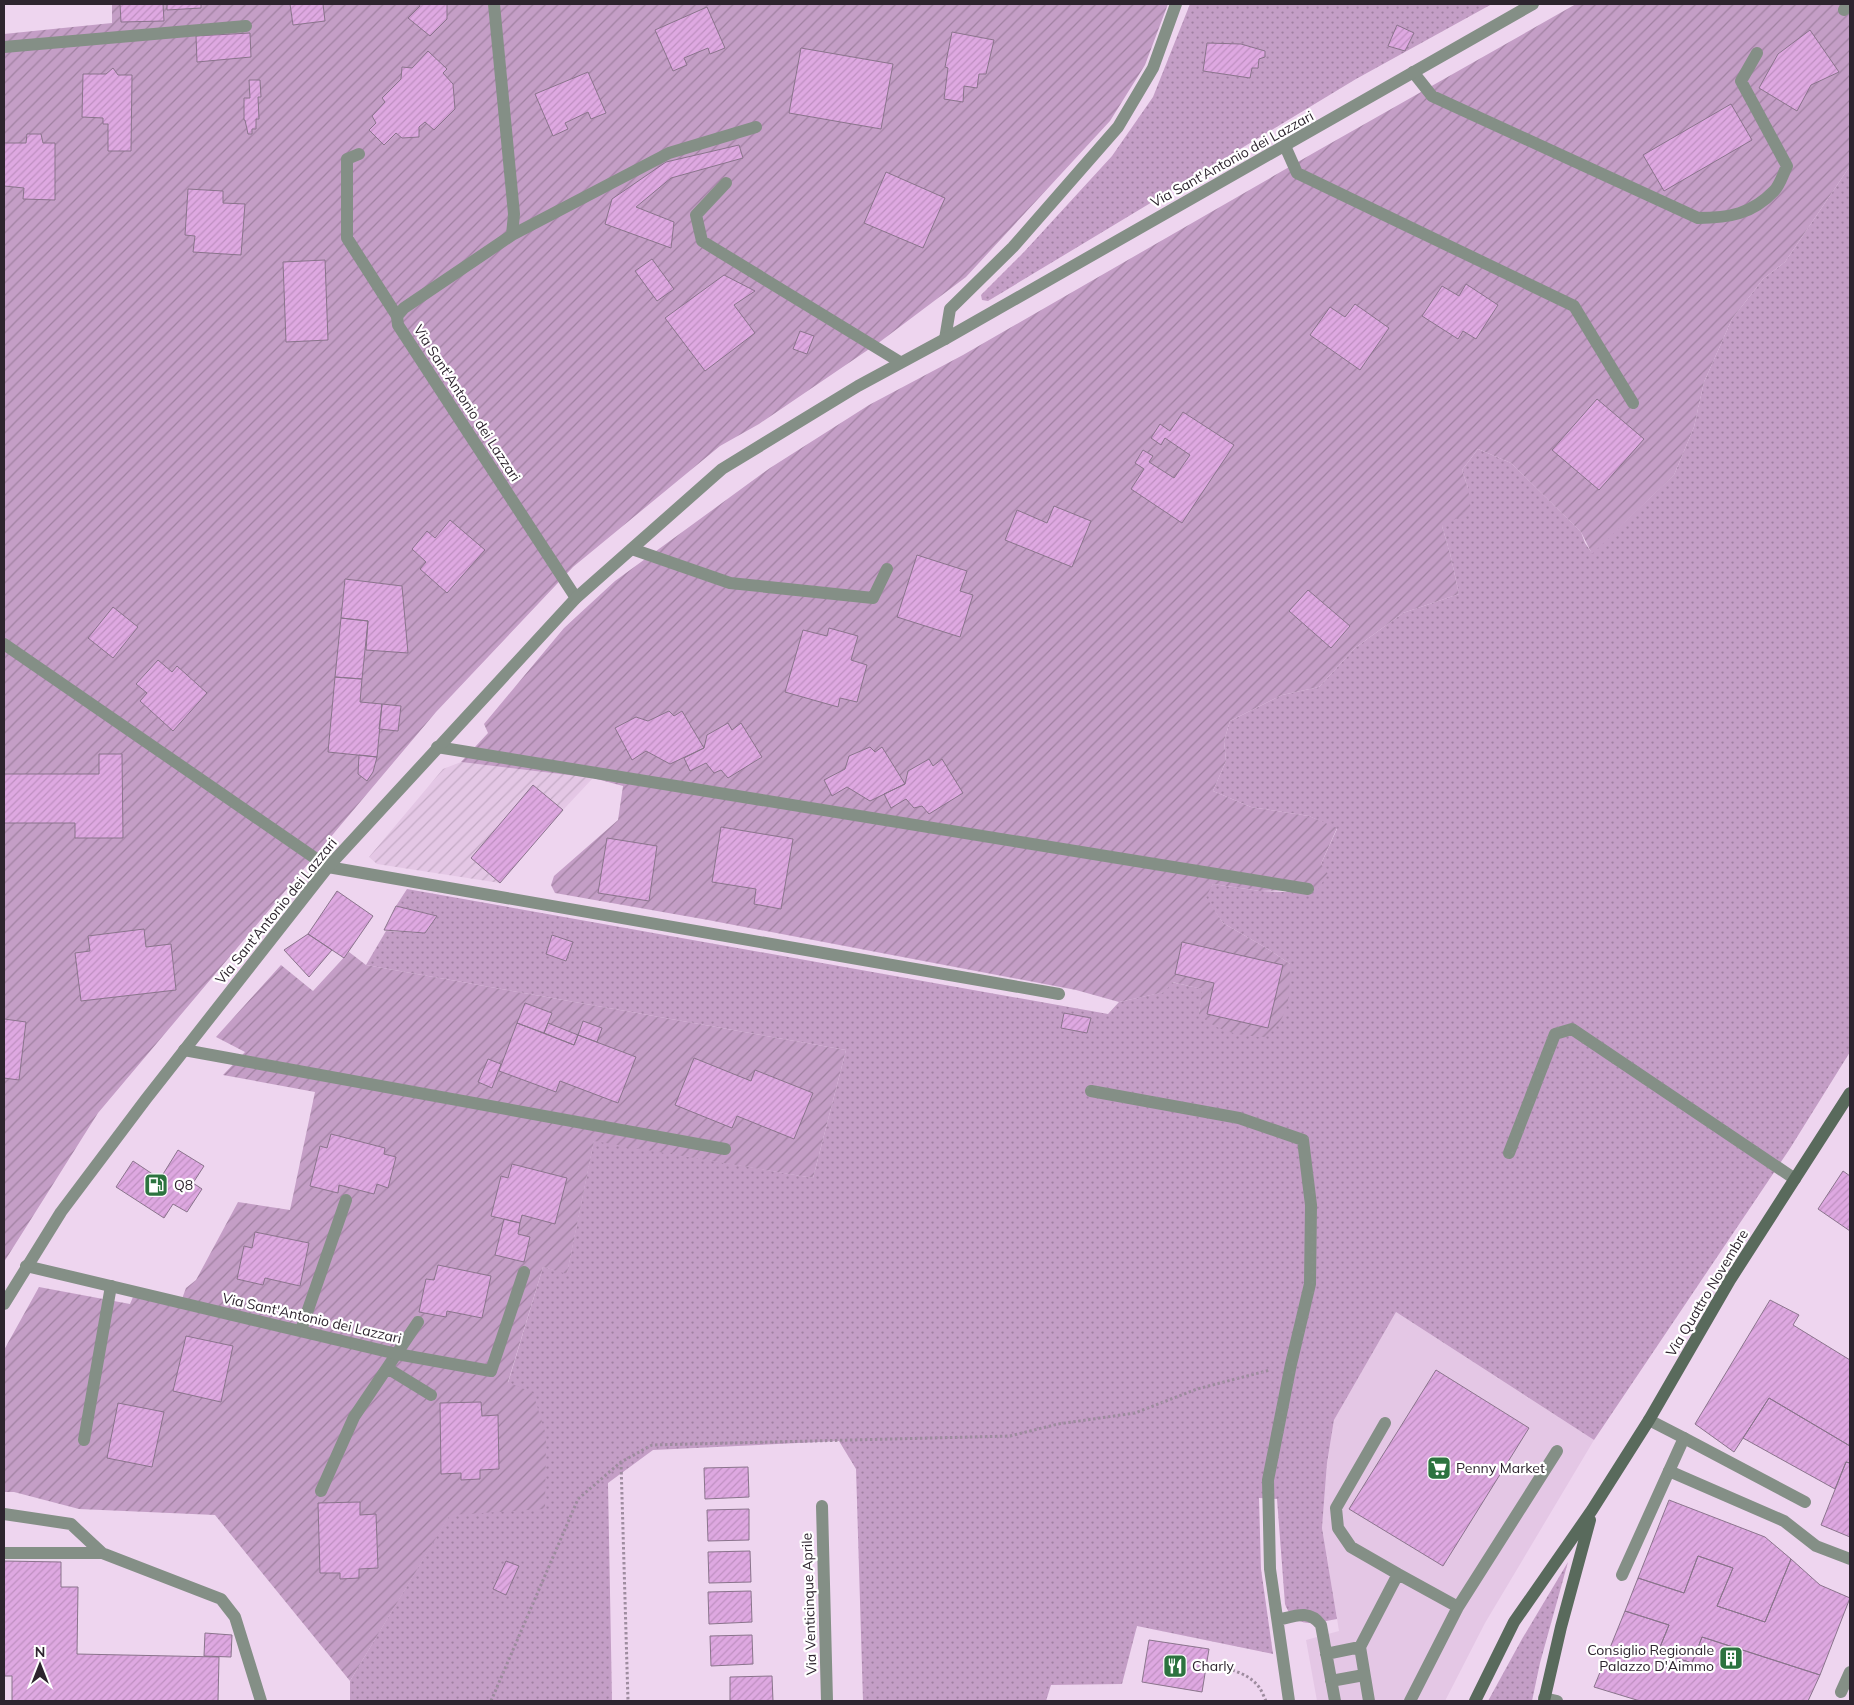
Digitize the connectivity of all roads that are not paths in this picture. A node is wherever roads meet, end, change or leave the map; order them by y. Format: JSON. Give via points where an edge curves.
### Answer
{"nodes":[{"id":1,"x":494,"y":4,"type":"edge"},
{"id":2,"x":1176,"y":4,"type":"edge"},
{"id":3,"x":1533,"y":4,"type":"edge"},
{"id":4,"x":246,"y":26,"type":"dead end"},
{"id":5,"x":4,"y":47,"type":"edge"},
{"id":6,"x":1756,"y":53,"type":"dead end"},
{"id":7,"x":1413,"y":72,"type":"junction"},
{"id":8,"x":756,"y":127,"type":"dead end"},
{"id":9,"x":1285,"y":146,"type":"junction"},
{"id":10,"x":359,"y":154,"type":"dead end"},
{"id":11,"x":726,"y":183,"type":"dead end"},
{"id":12,"x":512,"y":235,"type":"junction"},
{"id":13,"x":398,"y":316,"type":"junction"},
{"id":14,"x":945,"y":339,"type":"junction"},
{"id":15,"x":900,"y":362,"type":"junction"},
{"id":16,"x":1633,"y":403,"type":"dead end"},
{"id":17,"x":632,"y":549,"type":"junction"},
{"id":18,"x":887,"y":569,"type":"dead end"},
{"id":19,"x":576,"y":598,"type":"junction"},
{"id":20,"x":4,"y":644,"type":"edge"},
{"id":21,"x":437,"y":747,"type":"junction"},
{"id":22,"x":328,"y":867,"type":"junction"},
{"id":23,"x":1308,"y":889,"type":"dead end"},
{"id":24,"x":1059,"y":994,"type":"dead end"},
{"id":25,"x":184,"y":1050,"type":"junction"},
{"id":26,"x":1091,"y":1090,"type":"dead end"},
{"id":27,"x":1850,"y":1093,"type":"edge"},
{"id":28,"x":725,"y":1149,"type":"dead end"},
{"id":29,"x":1509,"y":1153,"type":"dead end"},
{"id":30,"x":1795,"y":1179,"type":"junction"},
{"id":31,"x":346,"y":1200,"type":"dead end"},
{"id":32,"x":26,"y":1266,"type":"junction"},
{"id":33,"x":524,"y":1272,"type":"dead end"},
{"id":34,"x":111,"y":1286,"type":"junction"},
{"id":35,"x":4,"y":1304,"type":"edge"},
{"id":36,"x":418,"y":1322,"type":"dead end"},
{"id":37,"x":301,"y":1330,"type":"junction"},
{"id":38,"x":398,"y":1354,"type":"junction"},
{"id":39,"x":388,"y":1368,"type":"junction"},
{"id":40,"x":430,"y":1395,"type":"dead end"},
{"id":41,"x":1649,"y":1420,"type":"junction"},
{"id":42,"x":1385,"y":1423,"type":"dead end"},
{"id":43,"x":1684,"y":1438,"type":"junction"},
{"id":44,"x":84,"y":1440,"type":"dead end"},
{"id":45,"x":1557,"y":1451,"type":"dead end"},
{"id":46,"x":1670,"y":1471,"type":"junction"},
{"id":47,"x":321,"y":1491,"type":"dead end"},
{"id":48,"x":1805,"y":1502,"type":"dead end"},
{"id":49,"x":822,"y":1506,"type":"dead end"},
{"id":50,"x":1592,"y":1510,"type":"junction"},
{"id":51,"x":4,"y":1514,"type":"edge"},
{"id":52,"x":4,"y":1553,"type":"edge"},
{"id":53,"x":102,"y":1553,"type":"junction"},
{"id":54,"x":1850,"y":1559,"type":"edge"},
{"id":55,"x":1398,"y":1574,"type":"junction"},
{"id":56,"x":1622,"y":1575,"type":"dead end"},
{"id":57,"x":1458,"y":1607,"type":"junction"},
{"id":58,"x":1278,"y":1620,"type":"junction"},
{"id":59,"x":1360,"y":1647,"type":"junction"},
{"id":60,"x":1326,"y":1654,"type":"junction"},
{"id":61,"x":1850,"y":1672,"type":"edge"},
{"id":62,"x":1364,"y":1675,"type":"junction"},
{"id":63,"x":1331,"y":1682,"type":"junction"},
{"id":64,"x":1841,"y":1692,"type":"dead end"},
{"id":65,"x":1548,"y":1700,"type":"edge"},
{"id":66,"x":262,"y":1701,"type":"edge"},
{"id":67,"x":827,"y":1701,"type":"edge"},
{"id":68,"x":1289,"y":1701,"type":"edge"},
{"id":69,"x":1334,"y":1701,"type":"edge"},
{"id":70,"x":1369,"y":1701,"type":"edge"},
{"id":71,"x":1410,"y":1701,"type":"edge"},
{"id":72,"x":1475,"y":1701,"type":"edge"}],
"edges":[{"from":1,"to":12,"type":"street","via":[[514,214]]},
{"from":2,"to":14,"type":"street","via":[[1153,68],[1118,127],[1014,247],[950,309]]},
{"from":3,"to":7,"type":"street","name":"Via Sant'Antonio dei Lazzari"},
{"from":4,"to":5,"type":"street"},
{"from":6,"to":7,"type":"street","via":[[1741,81],[1786,166],[1775,190],[1751,209],[1724,218],[1698,218],[1432,96]]},
{"from":7,"to":9,"type":"street","name":"Via Sant'Antonio dei Lazzari"},
{"from":8,"to":12,"type":"street","name":"Via Sant'Antonio dei Lazzari","via":[[669,153]]},
{"from":9,"to":14,"type":"street","name":"Via Sant'Antonio dei Lazzari"},
{"from":9,"to":16,"type":"street","via":[[1298,173],[1574,306]]},
{"from":10,"to":13,"type":"street","via":[[347,159],[347,238]]},
{"from":11,"to":15,"type":"street","via":[[696,215],[702,241]]},
{"from":12,"to":13,"type":"street","name":"Via Sant'Antonio dei Lazzari","via":[[404,308]]},
{"from":13,"to":19,"type":"street","name":"Via Sant'Antonio dei Lazzari","via":[[398,325]]},
{"from":14,"to":15,"type":"street","name":"Via Sant'Antonio dei Lazzari"},
{"from":15,"to":17,"type":"street","name":"Via Sant'Antonio dei Lazzari","via":[[722,469]]},
{"from":17,"to":18,"type":"street","via":[[730,583],[873,598]]},
{"from":17,"to":19,"type":"street","name":"Via Sant'Antonio dei Lazzari"},
{"from":19,"to":21,"type":"street","name":"Via Sant'Antonio dei Lazzari"},
{"from":20,"to":22,"type":"street"},
{"from":21,"to":22,"type":"street","name":"Via Sant'Antonio dei Lazzari"},
{"from":21,"to":23,"type":"street"},
{"from":22,"to":24,"type":"street"},
{"from":22,"to":25,"type":"street","name":"Via Sant'Antonio dei Lazzari"},
{"from":25,"to":28,"type":"street"},
{"from":25,"to":32,"type":"street","name":"Via Sant'Antonio dei Lazzari","via":[[61,1212]]},
{"from":26,"to":58,"type":"street","via":[[1239,1118],[1303,1140],[1311,1205],[1310,1284],[1268,1480],[1270,1569]]},
{"from":27,"to":30,"type":"main road","name":"Via Quattro Novembre"},
{"from":29,"to":30,"type":"street","via":[[1555,1034],[1572,1030]]},
{"from":30,"to":41,"type":"main road","name":"Via Quattro Novembre","via":[[1730,1280]]},
{"from":31,"to":37,"type":"street"},
{"from":32,"to":34,"type":"street","name":"Via Sant'Antonio dei Lazzari"},
{"from":32,"to":35,"type":"street","name":"Via Sant'Antonio dei Lazzari"},
{"from":33,"to":38,"type":"street","name":"Via Sant'Antonio dei Lazzari","via":[[491,1371]]},
{"from":34,"to":37,"type":"street","name":"Via Sant'Antonio dei Lazzari"},
{"from":34,"to":44,"type":"street"},
{"from":36,"to":38,"type":"street"},
{"from":37,"to":38,"type":"street","name":"Via Sant'Antonio dei Lazzari"},
{"from":38,"to":39,"type":"street"},
{"from":39,"to":40,"type":"street"},
{"from":39,"to":47,"type":"street","via":[[354,1417]]},
{"from":41,"to":43,"type":"street"},
{"from":41,"to":50,"type":"main road","name":"Via Quattro Novembre"},
{"from":42,"to":55,"type":"street","via":[[1336,1508],[1338,1528],[1350,1547]]},
{"from":43,"to":46,"type":"street"},
{"from":43,"to":48,"type":"street"},
{"from":45,"to":57,"type":"street"},
{"from":46,"to":54,"type":"street","via":[[1784,1521],[1816,1546]]},
{"from":46,"to":56,"type":"street"},
{"from":49,"to":67,"type":"street","name":"Via Venticinque Aprile"},
{"from":50,"to":65,"type":"main road","name":"Via Quattro Novembre","via":[[1561,1627]]},
{"from":50,"to":72,"type":"main road","name":"Via Quattro Novembre","via":[[1514,1622]]},
{"from":51,"to":53,"type":"street","via":[[71,1524]]},
{"from":52,"to":53,"type":"street"},
{"from":53,"to":66,"type":"street","via":[[222,1599],[236,1618]]},
{"from":55,"to":57,"type":"street"},
{"from":55,"to":59,"type":"street"},
{"from":57,"to":71,"type":"street"},
{"from":58,"to":60,"type":"street","via":[[1308,1615],[1316,1619],[1321,1625]]},
{"from":58,"to":68,"type":"street"},
{"from":59,"to":60,"type":"street"},
{"from":59,"to":62,"type":"street"},
{"from":60,"to":63,"type":"street"},
{"from":61,"to":64,"type":"street"},
{"from":62,"to":63,"type":"street"},
{"from":62,"to":70,"type":"street"},
{"from":63,"to":69,"type":"street"}]}
